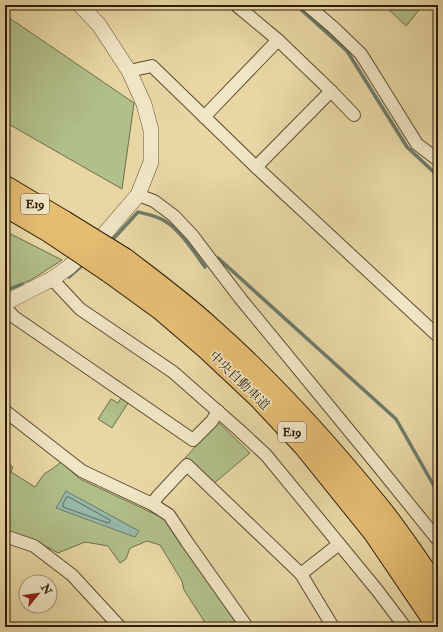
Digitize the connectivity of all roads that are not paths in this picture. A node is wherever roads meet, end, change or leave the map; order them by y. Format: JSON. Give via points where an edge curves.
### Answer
{"nodes":[{"id":1,"x":80,"y":5,"type":"edge"},
{"id":2,"x":236,"y":5,"type":"edge"},
{"id":3,"x":307,"y":5,"type":"edge"},
{"id":4,"x":278,"y":40,"type":"junction"},
{"id":5,"x":129,"y":71,"type":"junction"},
{"id":6,"x":331,"y":91,"type":"junction"},
{"id":7,"x":354,"y":115,"type":"dead end"},
{"id":8,"x":204,"y":117,"type":"junction"},
{"id":9,"x":438,"y":160,"type":"edge"},
{"id":10,"x":256,"y":167,"type":"junction"},
{"id":11,"x":5,"y":187,"type":"edge"},
{"id":12,"x":138,"y":195,"type":"junction"},
{"id":13,"x":5,"y":205,"type":"edge"},
{"id":14,"x":58,"y":227,"type":"junction"},
{"id":15,"x":117,"y":265,"type":"junction"},
{"id":16,"x":52,"y":280,"type":"junction"},
{"id":17,"x":5,"y":303,"type":"edge"},
{"id":18,"x":5,"y":307,"type":"edge"},
{"id":19,"x":438,"y":336,"type":"edge"},
{"id":20,"x":5,"y":411,"type":"edge"},
{"id":21,"x":218,"y":411,"type":"junction"},
{"id":22,"x":152,"y":504,"type":"junction"},
{"id":23,"x":5,"y":536,"type":"edge"},
{"id":24,"x":438,"y":540,"type":"edge"},
{"id":25,"x":338,"y":544,"type":"junction"},
{"id":26,"x":301,"y":574,"type":"junction"},
{"id":27,"x":438,"y":592,"type":"edge"},
{"id":28,"x":438,"y":626,"type":"edge"},
{"id":29,"x":120,"y":627,"type":"edge"},
{"id":30,"x":247,"y":627,"type":"edge"},
{"id":31,"x":333,"y":627,"type":"edge"},
{"id":32,"x":405,"y":627,"type":"edge"}],
"edges":[{"from":1,"to":5,"type":"street","via":[[99,25]]},
{"from":2,"to":4,"type":"street"},
{"from":3,"to":9,"type":"street","via":[[361,54],[417,144]]},
{"from":4,"to":6,"type":"street"},
{"from":4,"to":8,"type":"street"},
{"from":5,"to":8,"type":"street","via":[[152,66]]},
{"from":5,"to":12,"type":"street","via":[[144,104],[151,130],[151,162]]},
{"from":6,"to":7,"type":"street"},
{"from":6,"to":10,"type":"street"},
{"from":8,"to":10,"type":"street"},
{"from":10,"to":19,"type":"street"},
{"from":11,"to":14,"type":"highway","name":"中央自動車道","number":"E19"},
{"from":12,"to":16,"type":"street","via":[[107,231]]},
{"from":12,"to":24,"type":"street","via":[[154,201],[174,216],[192,235],[240,298]]},
{"from":13,"to":14,"type":"highway","name":"中央自動車道","number":"E19"},
{"from":14,"to":15,"type":"highway","name":"中央自動車道","number":"E19","bridge":true},
{"from":15,"to":27,"type":"highway","name":"中央自動車道","number":"E19","via":[[169,293],[212,329],[264,379],[314,431],[379,508]]},
{"from":15,"to":28,"type":"highway","name":"中央自動車道","number":"E19","via":[[160,308],[210,350],[259,397],[305,446],[375,533]]},
{"from":16,"to":17,"type":"street"},
{"from":16,"to":21,"type":"street","via":[[80,309],[173,372]]},
{"from":18,"to":21,"type":"street","via":[[14,317],[193,440]]},
{"from":20,"to":22,"type":"street","via":[[82,471]]},
{"from":21,"to":25,"type":"street","via":[[266,455]]},
{"from":22,"to":26,"type":"street","via":[[187,465]]},
{"from":22,"to":30,"type":"street","via":[[170,515]]},
{"from":23,"to":29,"type":"street","via":[[34,546],[72,575]]},
{"from":25,"to":26,"type":"street"},
{"from":25,"to":32,"type":"street"},
{"from":26,"to":31,"type":"street"}]}
